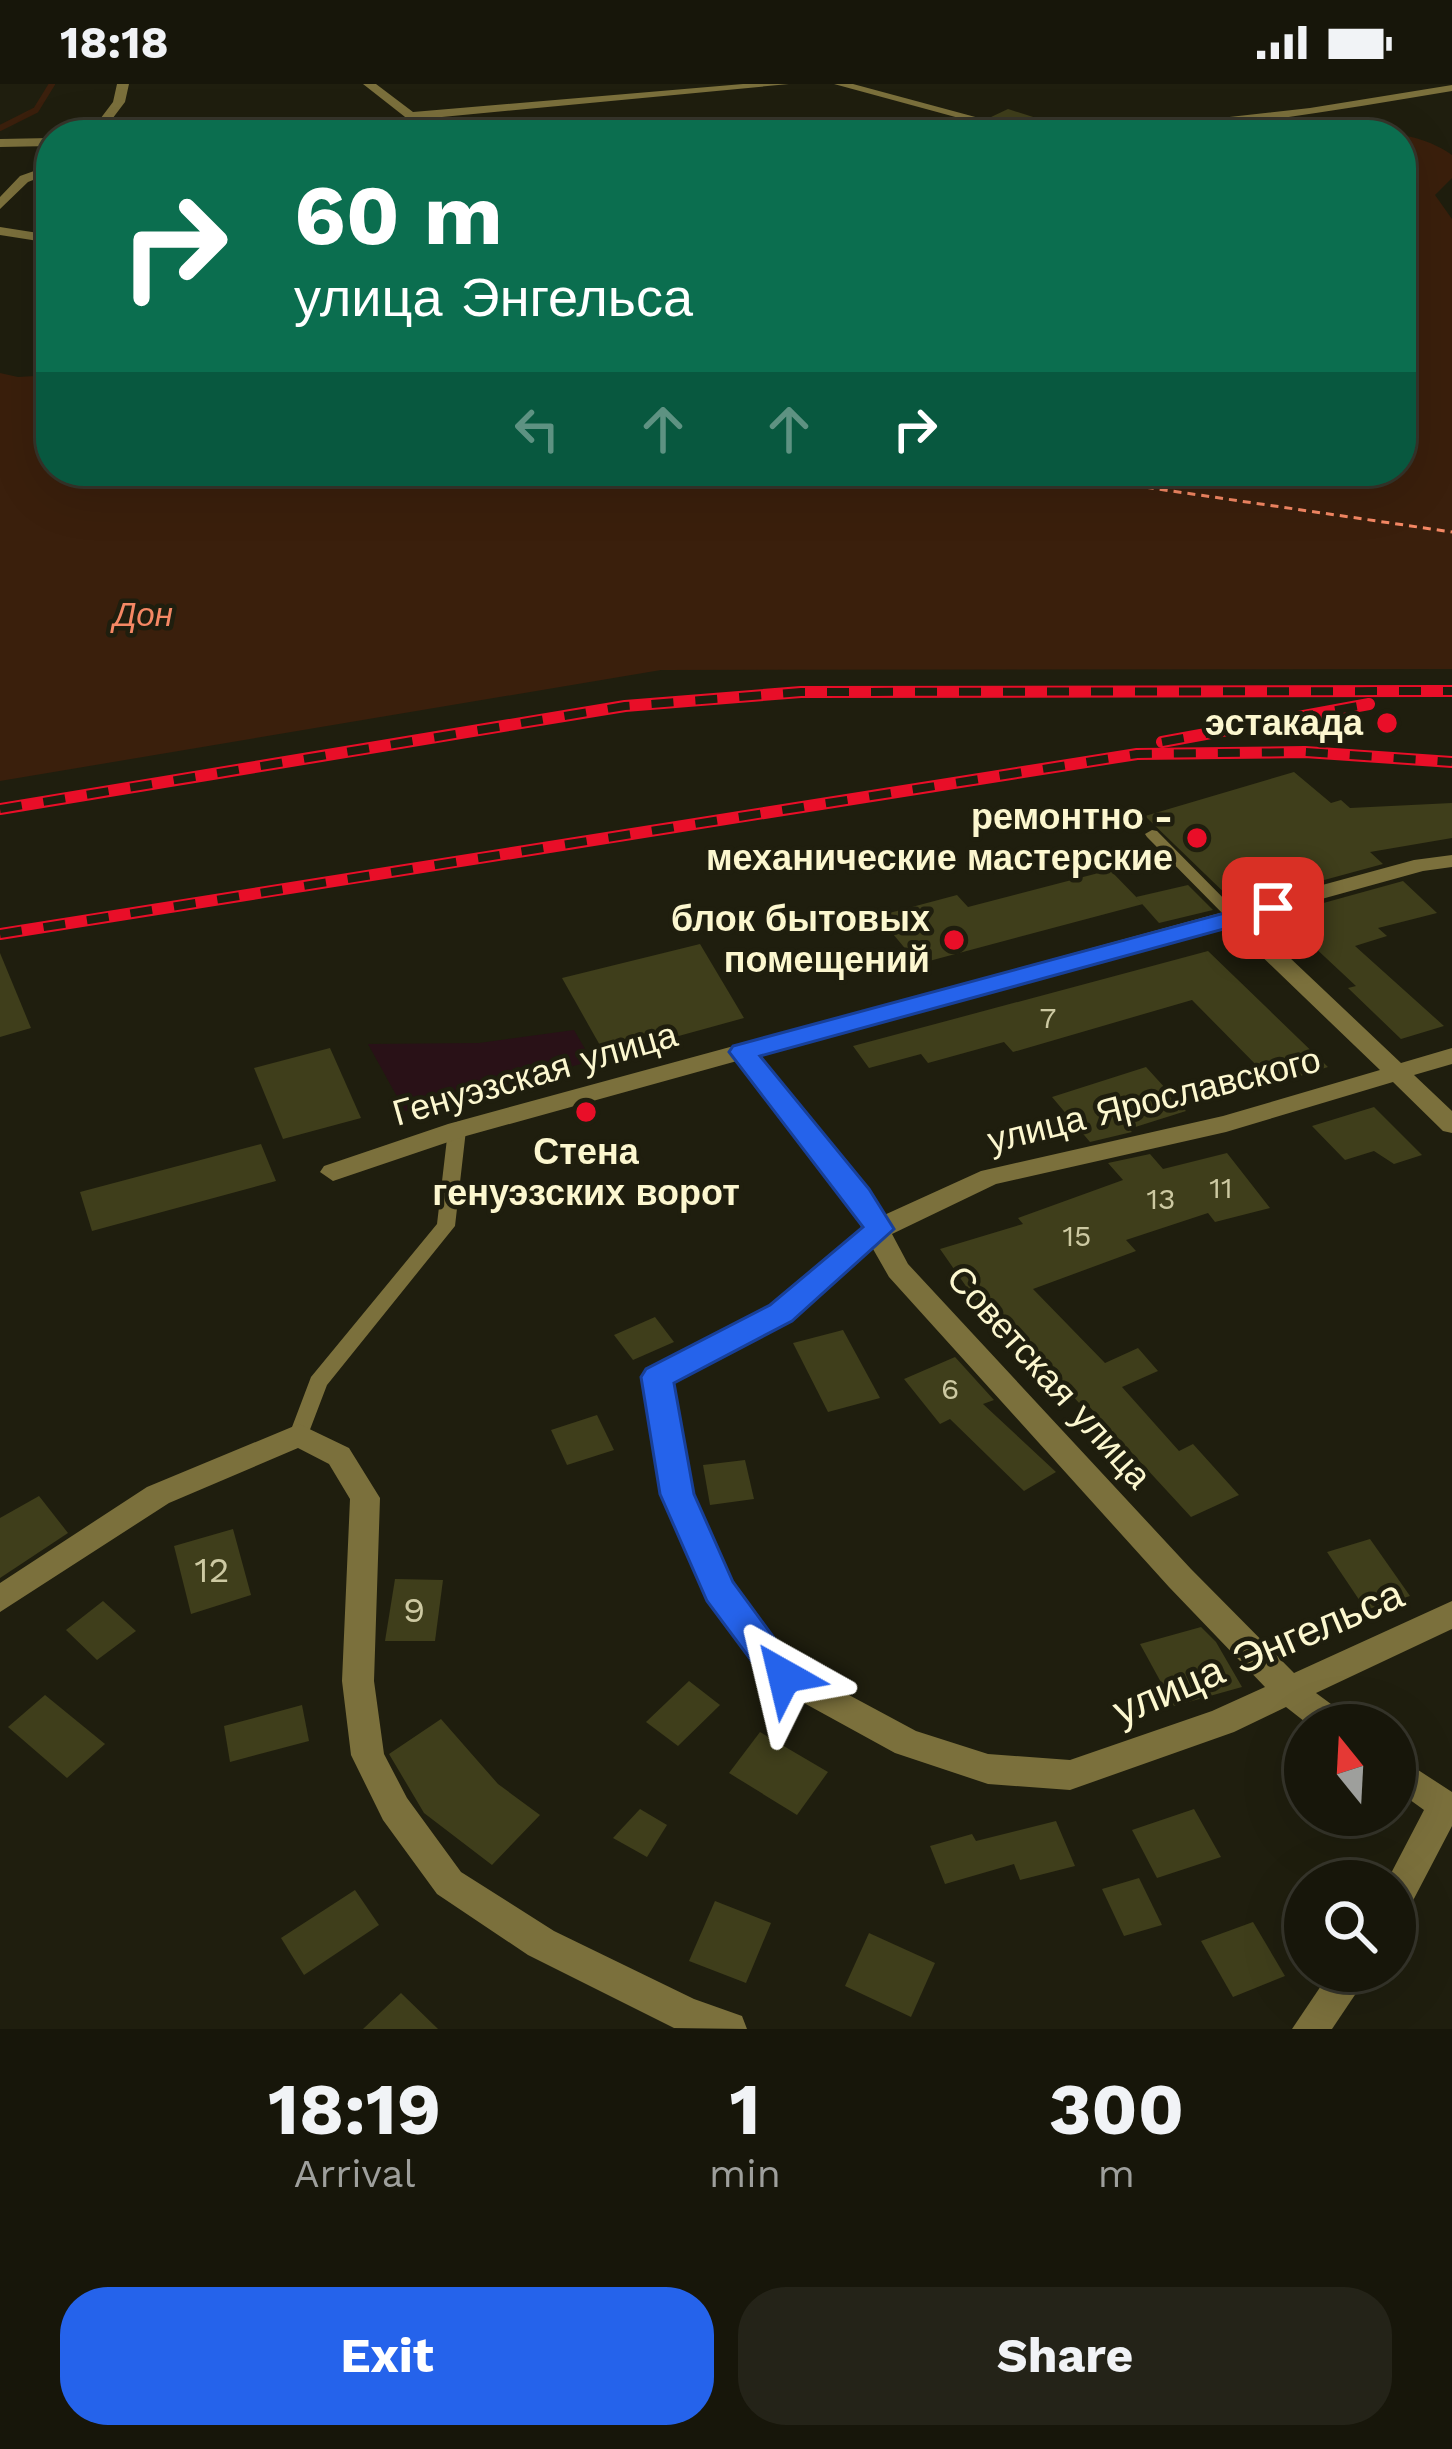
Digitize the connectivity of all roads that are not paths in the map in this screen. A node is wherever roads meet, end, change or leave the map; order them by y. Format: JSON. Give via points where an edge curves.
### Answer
{"nodes":[{"id":1,"x":123,"y":84,"type":"edge"},
{"id":2,"x":369,"y":84,"type":"edge"},
{"id":3,"x":782,"y":84,"type":"edge"},
{"id":4,"x":840,"y":84,"type":"edge"},
{"id":5,"x":1452,"y":88,"type":"edge"},
{"id":6,"x":410,"y":116,"type":"junction"},
{"id":7,"x":105,"y":120,"type":"edge"},
{"id":8,"x":415,"y":120,"type":"edge"},
{"id":9,"x":978,"y":120,"type":"edge"},
{"id":10,"x":1222,"y":120,"type":"edge"},
{"id":11,"x":36,"y":142,"type":"edge"},
{"id":12,"x":2,"y":143,"type":"edge"},
{"id":13,"x":36,"y":175,"type":"edge"},
{"id":14,"x":0,"y":206,"type":"edge"},
{"id":15,"x":0,"y":231,"type":"edge"},
{"id":16,"x":36,"y":237,"type":"edge"},
{"id":17,"x":1152,"y":834,"type":"dead end"},
{"id":18,"x":1452,"y":861,"type":"edge"},
{"id":19,"x":1236,"y":919,"type":"junction"},
{"id":20,"x":742,"y":1052,"type":"junction"},
{"id":21,"x":1452,"y":1057,"type":"edge"},
{"id":22,"x":1397,"y":1073,"type":"junction"},
{"id":23,"x":1452,"y":1125,"type":"edge"},
{"id":24,"x":457,"y":1130,"type":"junction"},
{"id":25,"x":333,"y":1172,"type":"dead end"},
{"id":26,"x":879,"y":1229,"type":"junction"},
{"id":27,"x":298,"y":1435,"type":"junction"},
{"id":28,"x":0,"y":1599,"type":"edge"},
{"id":29,"x":1452,"y":1614,"type":"edge"},
{"id":30,"x":1291,"y":1692,"type":"junction"},
{"id":31,"x":1307,"y":1704,"type":"edge"},
{"id":32,"x":1416,"y":1786,"type":"edge"},
{"id":33,"x":1448,"y":1809,"type":"edge"},
{"id":34,"x":1416,"y":1864,"type":"edge"},
{"id":35,"x":1337,"y":1992,"type":"edge"},
{"id":36,"x":729,"y":2029,"type":"edge"},
{"id":37,"x":1310,"y":2029,"type":"edge"}],
"edges":[{"from":1,"to":7,"type":"street"},
{"from":2,"to":6,"type":"street"},
{"from":3,"to":6,"type":"street"},
{"from":4,"to":9,"type":"street"},
{"from":5,"to":10,"type":"street"},
{"from":6,"to":8,"type":"street"},
{"from":11,"to":12,"type":"street"},
{"from":13,"to":14,"type":"street"},
{"from":15,"to":16,"type":"street"},
{"from":17,"to":19,"type":"lane"},
{"from":18,"to":19,"type":"street","name":"Генуэзская улица"},
{"from":19,"to":20,"type":"street","name":"Генуэзская улица"},
{"from":19,"to":22,"type":"street"},
{"from":20,"to":24,"type":"street","name":"Генуэзская улица"},
{"from":20,"to":26,"type":"street","name":"Советская улица"},
{"from":21,"to":22,"type":"street","name":"улица Ярославского"},
{"from":22,"to":23,"type":"street"},
{"from":22,"to":26,"type":"street","name":"улица Ярославского","via":[[1226,1124],[990,1177]]},
{"from":24,"to":25,"type":"street","name":"Генуэзская улица"},
{"from":24,"to":27,"type":"lane","via":[[446,1226],[318,1382]]},
{"from":26,"to":30,"type":"street","name":"Советская улица","via":[[898,1270]]},
{"from":26,"to":30,"type":"street","name":"улица Энгельса","via":[[781,1313],[657,1377],[677,1494],[720,1590],[784,1676],[907,1743],[988,1769],[1070,1775]]},
{"from":27,"to":28,"type":"street","via":[[158,1495]]},
{"from":27,"to":36,"type":"street","via":[[339,1456],[365,1498],[358,1681],[368,1755],[395,1809],[449,1883],[541,1942]]},
{"from":29,"to":30,"type":"street","name":"улица Энгельса"},
{"from":30,"to":31,"type":"street","name":"Советская улица"},
{"from":32,"to":33,"type":"street"},
{"from":33,"to":34,"type":"street"},
{"from":35,"to":37,"type":"street"}]}
